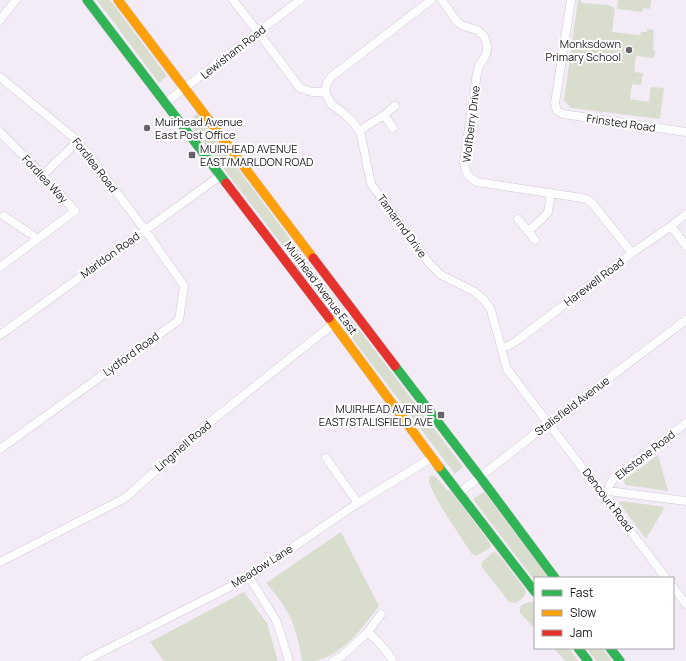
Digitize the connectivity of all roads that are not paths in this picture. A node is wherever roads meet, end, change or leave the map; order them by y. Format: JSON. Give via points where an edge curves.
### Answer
{"nodes":[{"id":1,"x":16,"y":0,"type":"edge"},
{"id":2,"x":87,"y":0,"type":"edge"},
{"id":3,"x":118,"y":0,"type":"edge"},
{"id":4,"x":233,"y":0,"type":"edge"},
{"id":5,"x":300,"y":0,"type":"edge"},
{"id":6,"x":431,"y":0,"type":"edge"},
{"id":7,"x":442,"y":0,"type":"edge"},
{"id":8,"x":570,"y":0,"type":"edge"},
{"id":9,"x":0,"y":20,"type":"edge"},
{"id":10,"x":258,"y":32,"type":"junction"},
{"id":11,"x":0,"y":77,"type":"edge"},
{"id":12,"x":185,"y":89,"type":"junction"},
{"id":13,"x":325,"y":92,"type":"junction"},
{"id":14,"x":165,"y":103,"type":"junction"},
{"id":15,"x":395,"y":106,"type":"dead end"},
{"id":16,"x":384,"y":115,"type":"junction"},
{"id":17,"x":393,"y":128,"type":"dead end"},
{"id":18,"x":360,"y":131,"type":"junction"},
{"id":19,"x":0,"y":132,"type":"edge"},
{"id":20,"x":686,"y":132,"type":"edge"},
{"id":21,"x":78,"y":141,"type":"junction"},
{"id":22,"x":43,"y":175,"type":"junction"},
{"id":23,"x":220,"y":176,"type":"junction"},
{"id":24,"x":551,"y":193,"type":"junction"},
{"id":25,"x":686,"y":214,"type":"edge"},
{"id":26,"x":4,"y":216,"type":"dead end"},
{"id":27,"x":518,"y":219,"type":"dead end"},
{"id":28,"x":671,"y":226,"type":"junction"},
{"id":29,"x":144,"y":230,"type":"junction"},
{"id":30,"x":528,"y":230,"type":"junction"},
{"id":31,"x":38,"y":239,"type":"junction"},
{"id":32,"x":535,"y":240,"type":"dead end"},
{"id":33,"x":686,"y":246,"type":"edge"},
{"id":34,"x":632,"y":253,"type":"junction"},
{"id":35,"x":0,"y":267,"type":"edge"},
{"id":36,"x":352,"y":309,"type":"junction"},
{"id":37,"x":686,"y":320,"type":"edge"},
{"id":38,"x":333,"y":323,"type":"junction"},
{"id":39,"x":0,"y":335,"type":"edge"},
{"id":40,"x":502,"y":348,"type":"junction"},
{"id":41,"x":549,"y":423,"type":"junction"},
{"id":42,"x":686,"y":423,"type":"edge"},
{"id":43,"x":0,"y":449,"type":"edge"},
{"id":44,"x":433,"y":457,"type":"junction"},
{"id":45,"x":326,"y":458,"type":"dead end"},
{"id":46,"x":480,"y":476,"type":"junction"},
{"id":47,"x":605,"y":492,"type":"junction"},
{"id":48,"x":460,"y":493,"type":"junction"},
{"id":49,"x":686,"y":501,"type":"edge"},
{"id":50,"x":358,"y":503,"type":"junction"},
{"id":51,"x":0,"y":562,"type":"edge"},
{"id":52,"x":249,"y":577,"type":"junction"},
{"id":53,"x":554,"y":577,"type":"edge"},
{"id":54,"x":665,"y":577,"type":"edge"},
{"id":55,"x":674,"y":588,"type":"edge"},
{"id":56,"x":534,"y":591,"type":"edge"},
{"id":57,"x":686,"y":604,"type":"edge"},
{"id":58,"x":381,"y":614,"type":"dead end"},
{"id":59,"x":368,"y":632,"type":"junction"},
{"id":60,"x":579,"y":649,"type":"edge"},
{"id":61,"x":611,"y":649,"type":"edge"},
{"id":62,"x":84,"y":661,"type":"edge"},
{"id":63,"x":289,"y":661,"type":"edge"},
{"id":64,"x":334,"y":661,"type":"edge"},
{"id":65,"x":393,"y":661,"type":"edge"},
{"id":66,"x":588,"y":661,"type":"edge"},
{"id":67,"x":620,"y":661,"type":"edge"}],
"edges":[{"from":1,"to":9,"type":"street"},
{"from":2,"to":14,"type":"street","name":"Muirhead Avenue East"},
{"from":3,"to":12,"type":"street","name":"Muirhead Avenue East"},
{"from":4,"to":10,"type":"street"},
{"from":5,"to":10,"type":"street","name":"Lewisham Road"},
{"from":6,"to":13,"type":"street","via":[[331,77]]},
{"from":7,"to":24,"type":"street","name":"Wolfberry Drive","via":[[457,22],[483,35],[487,48],[476,80],[464,162],[466,172],[477,182]]},
{"from":8,"to":20,"type":"street","name":"Frinsted Road","via":[[555,103],[558,111],[563,114]]},
{"from":10,"to":12,"type":"street","name":"Lewisham Road"},
{"from":10,"to":13,"type":"street","via":[[300,88],[312,92]]},
{"from":11,"to":21,"type":"street","name":"Fordlea Road"},
{"from":12,"to":14,"type":"street","name":"Lewisham Road"},
{"from":12,"to":36,"type":"street","name":"Muirhead Avenue East"},
{"from":13,"to":18,"type":"street","via":[[331,104]]},
{"from":14,"to":23,"type":"street","name":"Muirhead Avenue East"},
{"from":15,"to":16,"type":"street"},
{"from":16,"to":17,"type":"street"},
{"from":16,"to":18,"type":"street"},
{"from":18,"to":40,"type":"street","name":"Tamarind Drive","via":[[371,184],[429,263],[441,275],[475,292],[484,300],[491,310]]},
{"from":19,"to":22,"type":"street","name":"Fordlea Way"},
{"from":21,"to":22,"type":"street"},
{"from":21,"to":29,"type":"street","name":"Fordlea Road"},
{"from":22,"to":31,"type":"street","name":"Fordlea Way","via":[[75,211]]},
{"from":23,"to":29,"type":"street","name":"Marldon Road"},
{"from":23,"to":38,"type":"street","name":"Muirhead Avenue East"},
{"from":24,"to":30,"type":"street","via":[[548,212]]},
{"from":24,"to":34,"type":"street","name":"Wolfberry Drive","via":[[588,200]]},
{"from":25,"to":28,"type":"street","name":"Harewell Road"},
{"from":26,"to":31,"type":"street"},
{"from":27,"to":30,"type":"street"},
{"from":28,"to":33,"type":"street"},
{"from":28,"to":34,"type":"street","name":"Harewell Road"},
{"from":29,"to":39,"type":"street","name":"Marldon Road"},
{"from":29,"to":43,"type":"street","name":"Lydford Road","via":[[184,286],[179,320]]},
{"from":30,"to":32,"type":"street"},
{"from":31,"to":35,"type":"street","name":"Fordlea Way"},
{"from":34,"to":40,"type":"street","name":"Harewell Road","via":[[519,339]]},
{"from":36,"to":38,"type":"street","name":"Lingmell Road"},
{"from":36,"to":46,"type":"street","name":"Muirhead Avenue East"},
{"from":37,"to":41,"type":"street","name":"Stalisfield Avenue"},
{"from":38,"to":44,"type":"street","name":"Muirhead Avenue East"},
{"from":38,"to":51,"type":"street","name":"Lingmell Road","via":[[210,422],[125,498]]},
{"from":40,"to":41,"type":"street","name":"Tamarind Drive","via":[[507,369]]},
{"from":41,"to":46,"type":"street","name":"Stalisfield Avenue"},
{"from":41,"to":47,"type":"street","name":"Dencourt Road"},
{"from":42,"to":47,"type":"street","name":"Elkstone Road","via":[[614,478]]},
{"from":44,"to":48,"type":"street","name":"Muirhead Avenue East"},
{"from":44,"to":50,"type":"street","name":"Meadow Lane"},
{"from":45,"to":50,"type":"street"},
{"from":46,"to":48,"type":"street","name":"Stalisfield Avenue"},
{"from":46,"to":53,"type":"street","name":"Muirhead Avenue East"},
{"from":47,"to":49,"type":"street"},
{"from":47,"to":54,"type":"street","name":"Dencourt Road"},
{"from":48,"to":56,"type":"street","name":"Muirhead Avenue East"},
{"from":50,"to":52,"type":"street","name":"Meadow Lane"},
{"from":52,"to":62,"type":"street","name":"Meadow Lane"},
{"from":52,"to":63,"type":"street","via":[[277,622]]},
{"from":55,"to":57,"type":"street"},
{"from":58,"to":59,"type":"street"},
{"from":59,"to":64,"type":"street"},
{"from":59,"to":65,"type":"street"},
{"from":60,"to":66,"type":"street"},
{"from":61,"to":67,"type":"street"}]}
